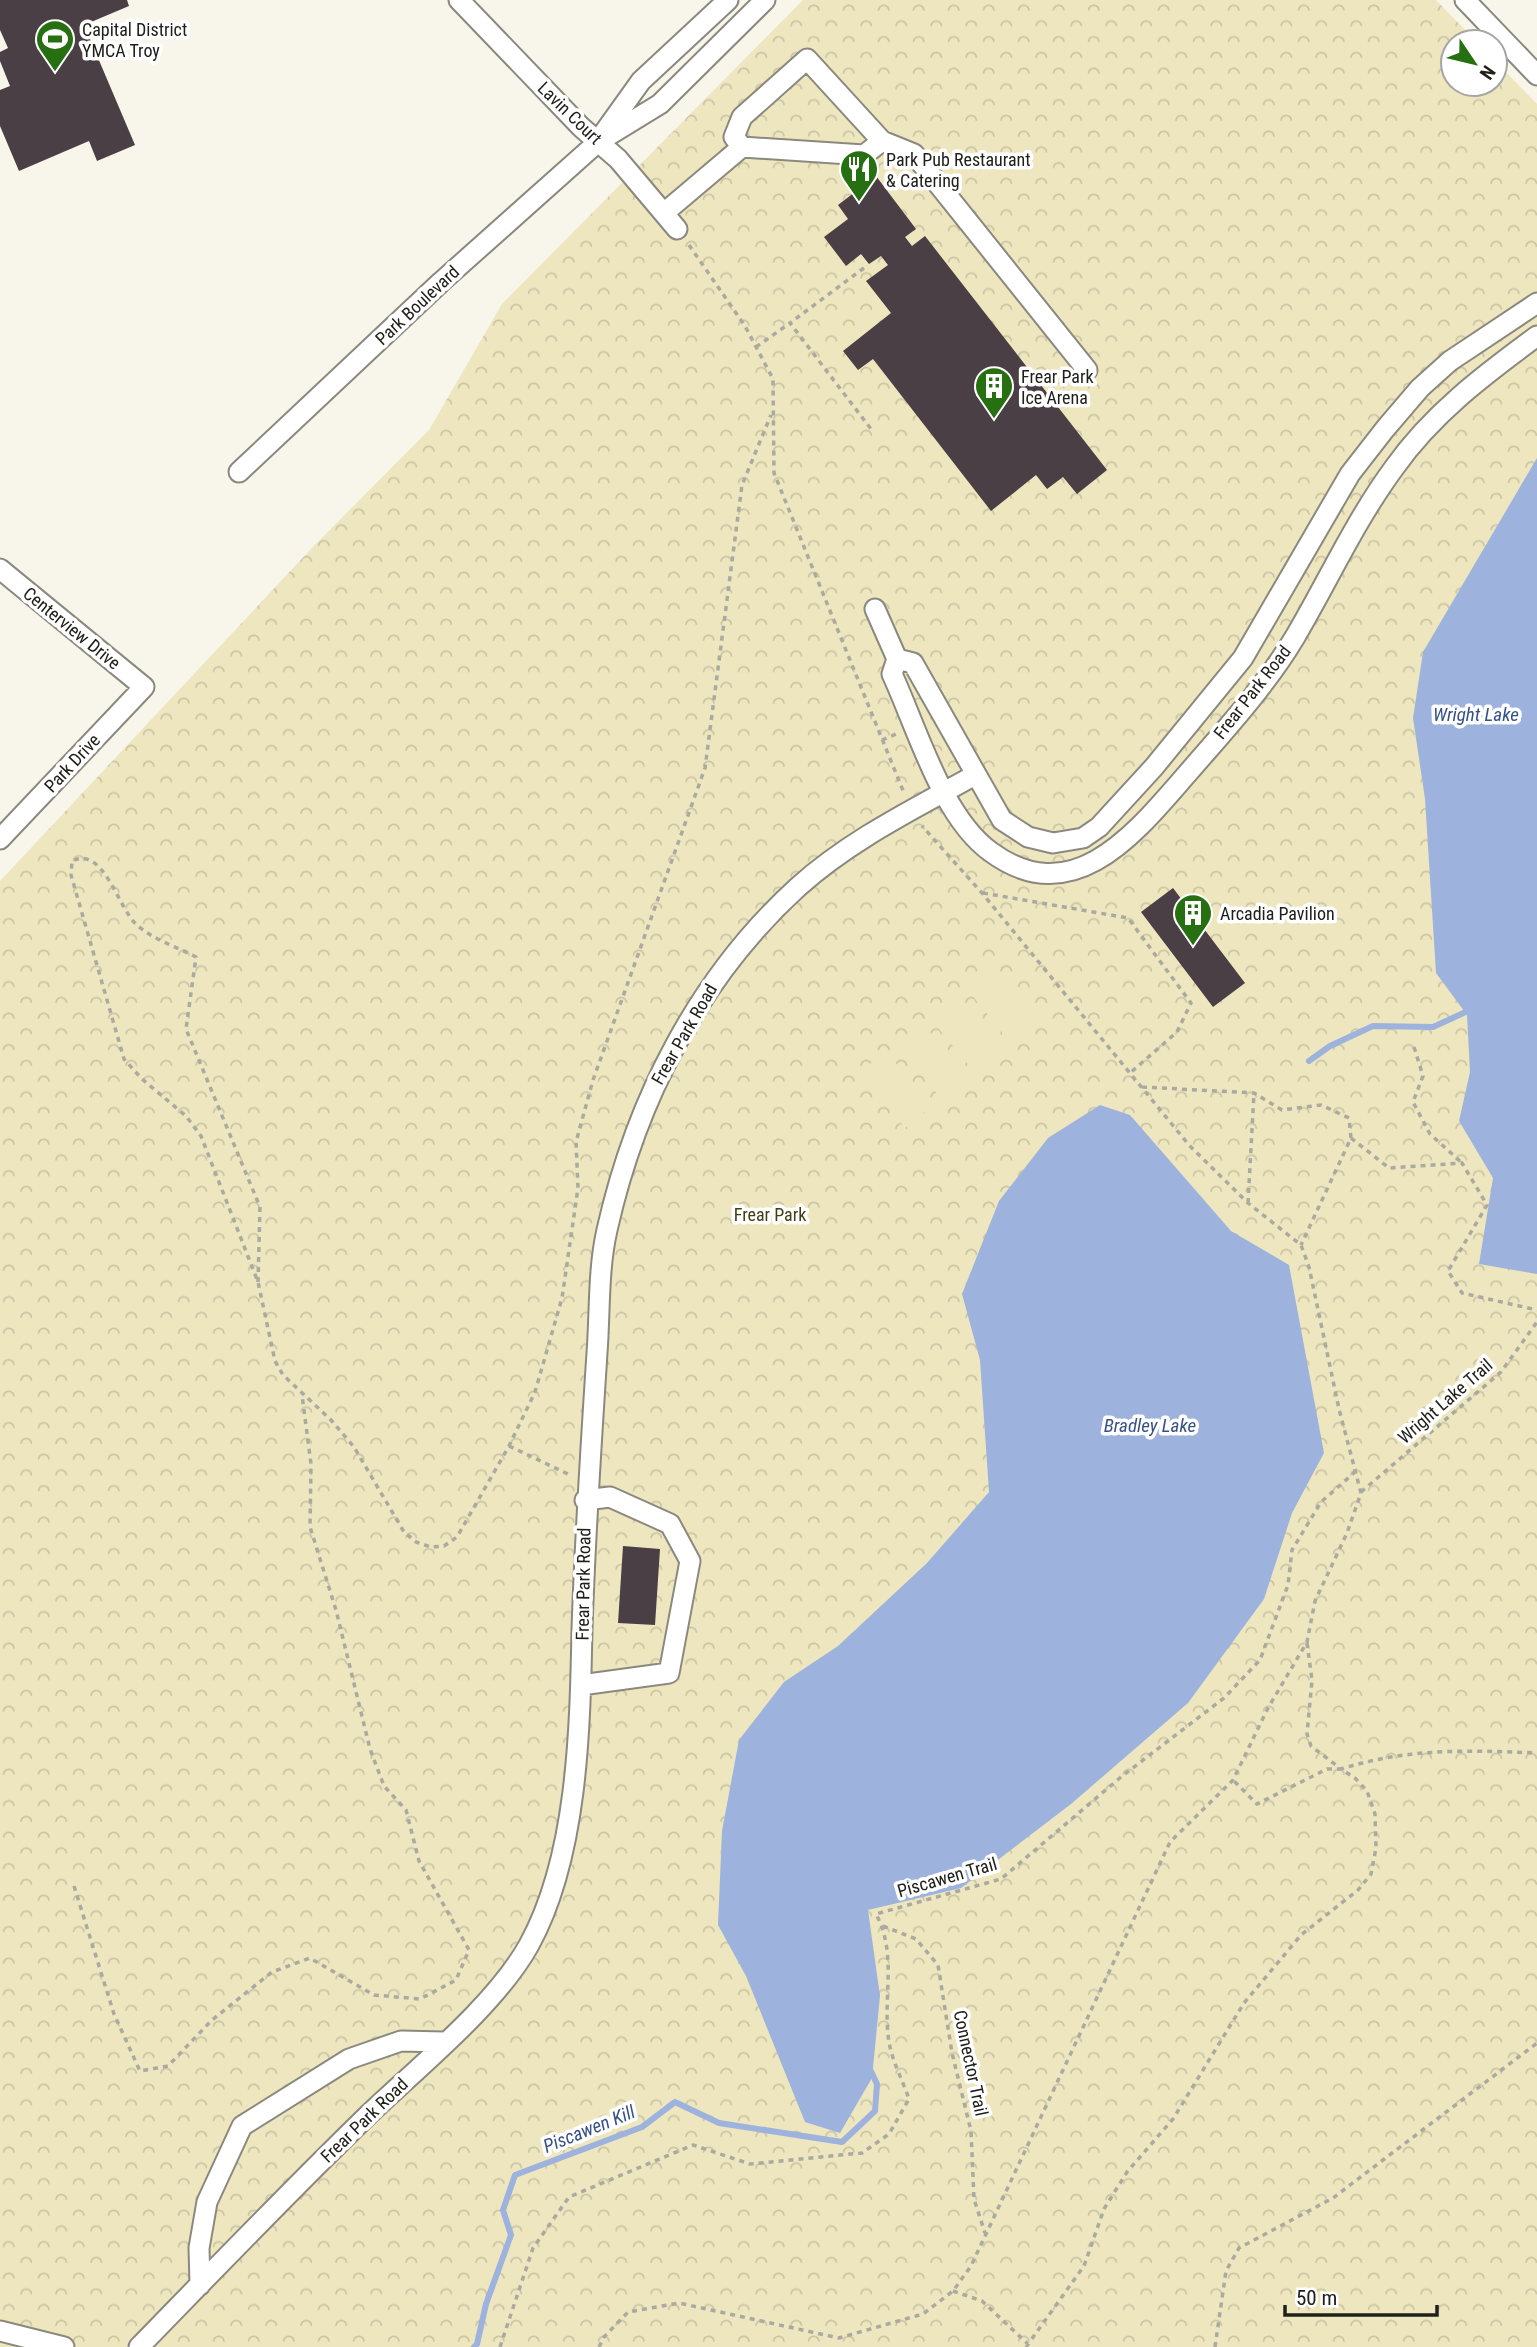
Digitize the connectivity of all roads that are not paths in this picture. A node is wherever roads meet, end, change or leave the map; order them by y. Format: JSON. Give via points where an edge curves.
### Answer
{"nodes":[{"id":1,"x":458,"y":0,"type":"edge"},
{"id":2,"x":728,"y":0,"type":"edge"},
{"id":3,"x":765,"y":0,"type":"edge"},
{"id":4,"x":1465,"y":0,"type":"edge"},
{"id":5,"x":1537,"y":75,"type":"edge"},
{"id":6,"x":882,"y":141,"type":"junction"},
{"id":7,"x":598,"y":142,"type":"junction"},
{"id":8,"x":742,"y":147,"type":"junction"},
{"id":9,"x":664,"y":214,"type":"junction"},
{"id":10,"x":677,"y":229,"type":"road end"},
{"id":11,"x":1537,"y":303,"type":"edge"},
{"id":12,"x":1537,"y":336,"type":"edge"},
{"id":13,"x":1087,"y":370,"type":"dead end"},
{"id":14,"x":239,"y":472,"type":"dead end"},
{"id":15,"x":0,"y":569,"type":"edge"},
{"id":16,"x":875,"y":609,"type":"dead end"},
{"id":17,"x":897,"y":659,"type":"junction"},
{"id":18,"x":144,"y":687,"type":"joint"},
{"id":19,"x":975,"y":775,"type":"junction"},
{"id":20,"x":944,"y":793,"type":"junction"},
{"id":21,"x":0,"y":839,"type":"edge"},
{"id":22,"x":585,"y":1500,"type":"junction"},
{"id":23,"x":581,"y":1685,"type":"junction"},
{"id":24,"x":444,"y":2042,"type":"junction"},
{"id":25,"x":200,"y":2285,"type":"junction"},
{"id":26,"x":0,"y":2330,"type":"edge"},
{"id":27,"x":64,"y":2347,"type":"edge"},
{"id":28,"x":139,"y":2347,"type":"edge"}],
"edges":[{"from":1,"to":7,"type":"street","name":"Lavin Court"},
{"from":2,"to":7,"type":"street","name":"Park Boulevard","via":[[641,81]]},
{"from":3,"to":7,"type":"street","name":"Park Boulevard","via":[[660,104]]},
{"from":4,"to":5,"type":"street"},
{"from":6,"to":8,"type":"street","via":[[864,155]]},
{"from":6,"to":8,"type":"street","via":[[807,59],[742,117],[734,137]]},
{"from":6,"to":13,"type":"street","via":[[914,154]]},
{"from":7,"to":9,"type":"street","name":"Lavin Court"},
{"from":7,"to":14,"type":"street","name":"Park Boulevard"},
{"from":8,"to":9,"type":"street"},
{"from":9,"to":10,"type":"street","name":"Lavin Court"},
{"from":11,"to":19,"type":"street","name":"Frear Park Road","via":[[1450,361],[1385,429],[1350,474],[1243,658],[1099,827],[1083,838],[1063,843],[1028,837],[1002,820]]},
{"from":12,"to":20,"type":"street","name":"Frear Park Road","via":[[1454,400],[1395,465],[1275,667],[1123,844],[1074,870],[1036,871],[991,852],[954,814]]},
{"from":15,"to":18,"type":"street","name":"Centerview Drive"},
{"from":16,"to":17,"type":"street","name":"Frear Park Road"},
{"from":17,"to":19,"type":"street","name":"Frear Park Road","via":[[913,663]]},
{"from":17,"to":20,"type":"street","name":"Frear Park Road","via":[[892,674]]},
{"from":18,"to":21,"type":"street","name":"Park Drive"},
{"from":19,"to":20,"type":"street","name":"Frear Park Road"},
{"from":20,"to":22,"type":"street","name":"Frear Park Road","via":[[857,842],[798,887],[721,970],[668,1058],[633,1140],[606,1234]]},
{"from":22,"to":23,"type":"street","name":"Frear Park Road"},
{"from":22,"to":23,"type":"street","via":[[610,1497],[670,1524],[690,1561],[669,1674]]},
{"from":23,"to":24,"type":"street","name":"Frear Park Road","via":[[567,1828],[550,1892],[530,1944],[503,1982]]},
{"from":24,"to":25,"type":"street","name":"Frear Park Road"},
{"from":24,"to":25,"type":"street","via":[[401,2041],[349,2059],[242,2126],[207,2202],[199,2248]]},
{"from":25,"to":28,"type":"street","name":"Frear Park Road"},
{"from":26,"to":27,"type":"street"}]}
